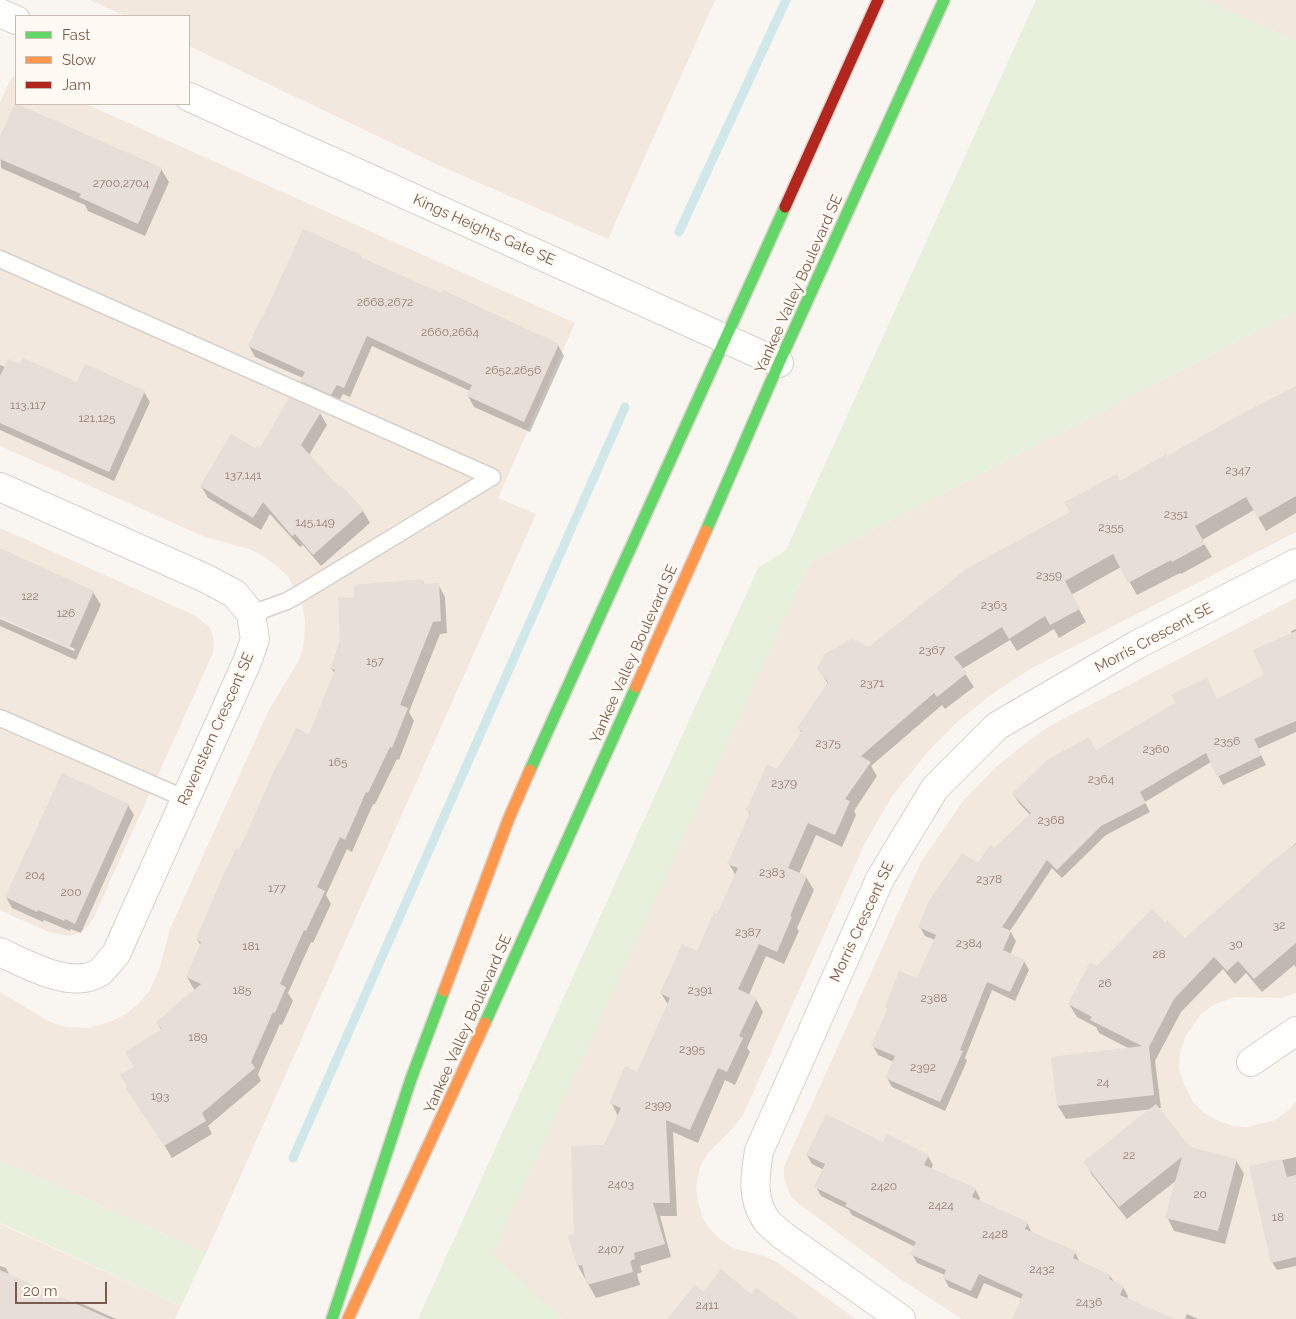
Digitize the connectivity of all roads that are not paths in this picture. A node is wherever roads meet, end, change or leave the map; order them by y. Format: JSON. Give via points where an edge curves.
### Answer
{"nodes":[{"id":1,"x":6,"y":0,"type":"edge"},
{"id":2,"x":878,"y":0,"type":"edge"},
{"id":3,"x":944,"y":0,"type":"edge"},
{"id":4,"x":0,"y":13,"type":"edge"},
{"id":5,"x":15,"y":20,"type":"edge"},
{"id":6,"x":190,"y":98,"type":"edge"},
{"id":7,"x":0,"y":259,"type":"edge"},
{"id":8,"x":725,"y":338,"type":"junction"},
{"id":9,"x":779,"y":363,"type":"junction"},
{"id":10,"x":0,"y":487,"type":"edge"},
{"id":11,"x":1296,"y":563,"type":"edge"},
{"id":12,"x":252,"y":614,"type":"junction"},
{"id":13,"x":0,"y":718,"type":"edge"},
{"id":14,"x":186,"y":799,"type":"junction"},
{"id":15,"x":0,"y":952,"type":"edge"},
{"id":16,"x":1296,"y":1031,"type":"edge"},
{"id":17,"x":1252,"y":1062,"type":"dead end"},
{"id":18,"x":332,"y":1319,"type":"edge"},
{"id":19,"x":348,"y":1319,"type":"edge"},
{"id":20,"x":901,"y":1319,"type":"edge"}],
"edges":[{"from":1,"to":4,"type":"street"},
{"from":2,"to":8,"type":"street","name":"Yankee Valley Boulevard SE"},
{"from":3,"to":9,"type":"street","name":"Yankee Valley Boulevard SE"},
{"from":4,"to":5,"type":"street"},
{"from":6,"to":8,"type":"street","name":"Kings Heights Gate SE"},
{"from":7,"to":12,"type":"lane","via":[[492,477],[292,598]]},
{"from":8,"to":9,"type":"street","name":"Kings Heights Gate SE"},
{"from":8,"to":18,"type":"street","name":"Yankee Valley Boulevard SE","via":[[509,818],[411,1079]]},
{"from":9,"to":19,"type":"street","name":"Yankee Valley Boulevard SE","via":[[458,1084]]},
{"from":10,"to":12,"type":"street","via":[[205,578],[234,594]]},
{"from":11,"to":20,"type":"street","name":"Morris Crescent SE","via":[[1138,644],[997,726],[935,788],[880,879],[759,1151],[754,1178],[757,1199],[766,1220],[776,1230]]},
{"from":12,"to":14,"type":"street","name":"Ravenstern Crescent SE","via":[[255,639]]},
{"from":13,"to":14,"type":"lane"},
{"from":14,"to":15,"type":"street","name":"Ravenstern Crescent SE","via":[[116,954],[100,972],[78,980],[50,974]]},
{"from":16,"to":17,"type":"street"}]}
